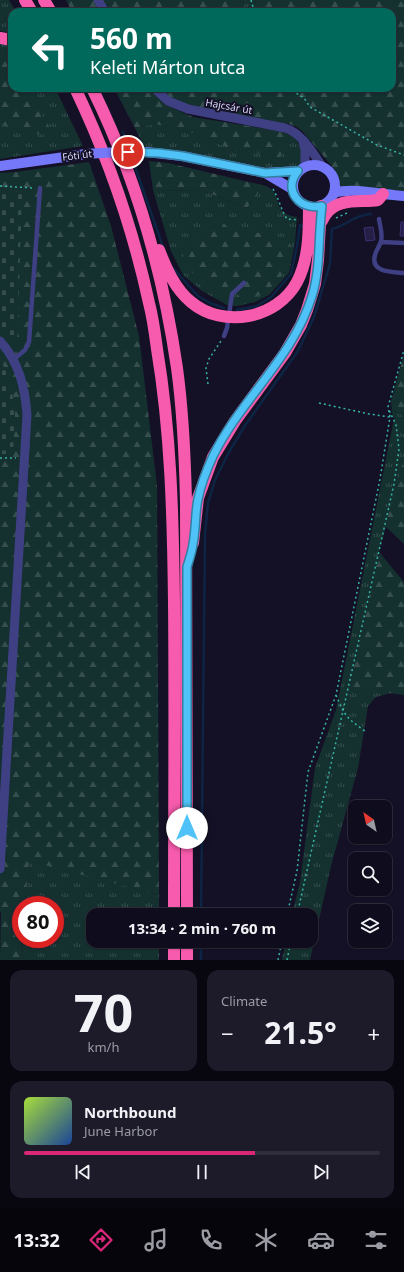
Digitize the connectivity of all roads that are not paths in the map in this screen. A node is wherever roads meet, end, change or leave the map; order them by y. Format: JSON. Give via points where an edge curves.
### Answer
{"nodes":[{"id":1,"x":69,"y":92,"type":"edge"},
{"id":2,"x":76,"y":92,"type":"edge"},
{"id":3,"x":94,"y":92,"type":"edge"},
{"id":4,"x":158,"y":92,"type":"edge"},
{"id":5,"x":88,"y":116,"type":"junction"},
{"id":6,"x":303,"y":140,"type":"junction"},
{"id":7,"x":0,"y":166,"type":"edge"},
{"id":8,"x":322,"y":166,"type":"junction"},
{"id":9,"x":301,"y":169,"type":"junction"},
{"id":10,"x":265,"y":173,"type":"junction"},
{"id":11,"x":40,"y":188,"type":"road end"},
{"id":12,"x":335,"y":188,"type":"junction"},
{"id":13,"x":292,"y":189,"type":"junction"},
{"id":14,"x":384,"y":194,"type":"junction"},
{"id":15,"x":404,"y":196,"type":"edge"},
{"id":16,"x":315,"y":206,"type":"junction"},
{"id":17,"x":379,"y":219,"type":"dead end"},
{"id":18,"x":317,"y":221,"type":"junction"},
{"id":19,"x":145,"y":224,"type":"junction"},
{"id":20,"x":381,"y":242,"type":"junction"},
{"id":21,"x":404,"y":244,"type":"edge"},
{"id":22,"x":404,"y":273,"type":"edge"},
{"id":23,"x":244,"y":282,"type":"dead end"},
{"id":24,"x":229,"y":317,"type":"junction"},
{"id":25,"x":224,"y":336,"type":"road end"},
{"id":26,"x":0,"y":341,"type":"edge"},
{"id":27,"x":14,"y":359,"type":"junction"},
{"id":28,"x":187,"y":567,"type":"junction"},
{"id":29,"x":0,"y":869,"type":"edge"},
{"id":30,"x":174,"y":908,"type":"edge"},
{"id":31,"x":187,"y":908,"type":"edge"},
{"id":32,"x":174,"y":948,"type":"edge"},
{"id":33,"x":187,"y":948,"type":"edge"},
{"id":34,"x":174,"y":960,"type":"edge"},
{"id":35,"x":187,"y":960,"type":"edge"}],
"edges":[{"from":1,"to":5,"type":"highway"},
{"from":2,"to":5,"type":"highway"},
{"from":3,"to":19,"type":"highway","via":[[125,164]]},
{"from":4,"to":6,"type":"street","name":"Hajcsár út","via":[[168,101],[188,110],[285,128]]},
{"from":5,"to":30,"type":"highway","via":[[121,200],[150,305],[169,441],[174,523]]},
{"from":6,"to":8,"type":"street","name":"Hajcsár út"},
{"from":6,"to":9,"type":"street","via":[[305,150]]},
{"from":7,"to":10,"type":"main road","name":"Fóti út","bridge":true,"via":[[86,154],[146,152],[182,156]]},
{"from":8,"to":9,"type":"main road","via":[[315,164]]},
{"from":8,"to":12,"type":"main road","via":[[333,175]]},
{"from":9,"to":10,"type":"main road"},
{"from":9,"to":13,"type":"main road","via":[[294,176]]},
{"from":10,"to":13,"type":"main road","name":"Fóti út"},
{"from":11,"to":27,"type":"lane","via":[[29,342],[25,350]]},
{"from":12,"to":14,"type":"main road"},
{"from":12,"to":16,"type":"main road","via":[[327,203]]},
{"from":13,"to":16,"type":"main road","via":[[302,204]]},
{"from":14,"to":15,"type":"main road"},
{"from":14,"to":18,"type":"highway","via":[[378,200],[338,204]]},
{"from":16,"to":18,"type":"highway"},
{"from":17,"to":20,"type":"lane"},
{"from":18,"to":24,"type":"highway","via":[[304,264],[289,293],[262,312],[249,316]]},
{"from":18,"to":28,"type":"highway","via":[[318,260],[315,284],[307,310],[285,353],[235,421],[213,456],[198,498],[194,543]]},
{"from":19,"to":24,"type":"highway","via":[[166,268],[190,301],[203,310]]},
{"from":19,"to":28,"type":"highway","via":[[164,298],[177,368],[184,438]]},
{"from":20,"to":21,"type":"lane"},
{"from":20,"to":22,"type":"lane","via":[[375,253],[375,264],[387,272]]},
{"from":23,"to":24,"type":"lane","via":[[232,294]]},
{"from":24,"to":25,"type":"lane"},
{"from":26,"to":27,"type":"street"},
{"from":27,"to":29,"type":"street","via":[[21,377],[27,415]]},
{"from":28,"to":31,"type":"highway"},
{"from":32,"to":34,"type":"highway"},
{"from":33,"to":35,"type":"highway"}]}
